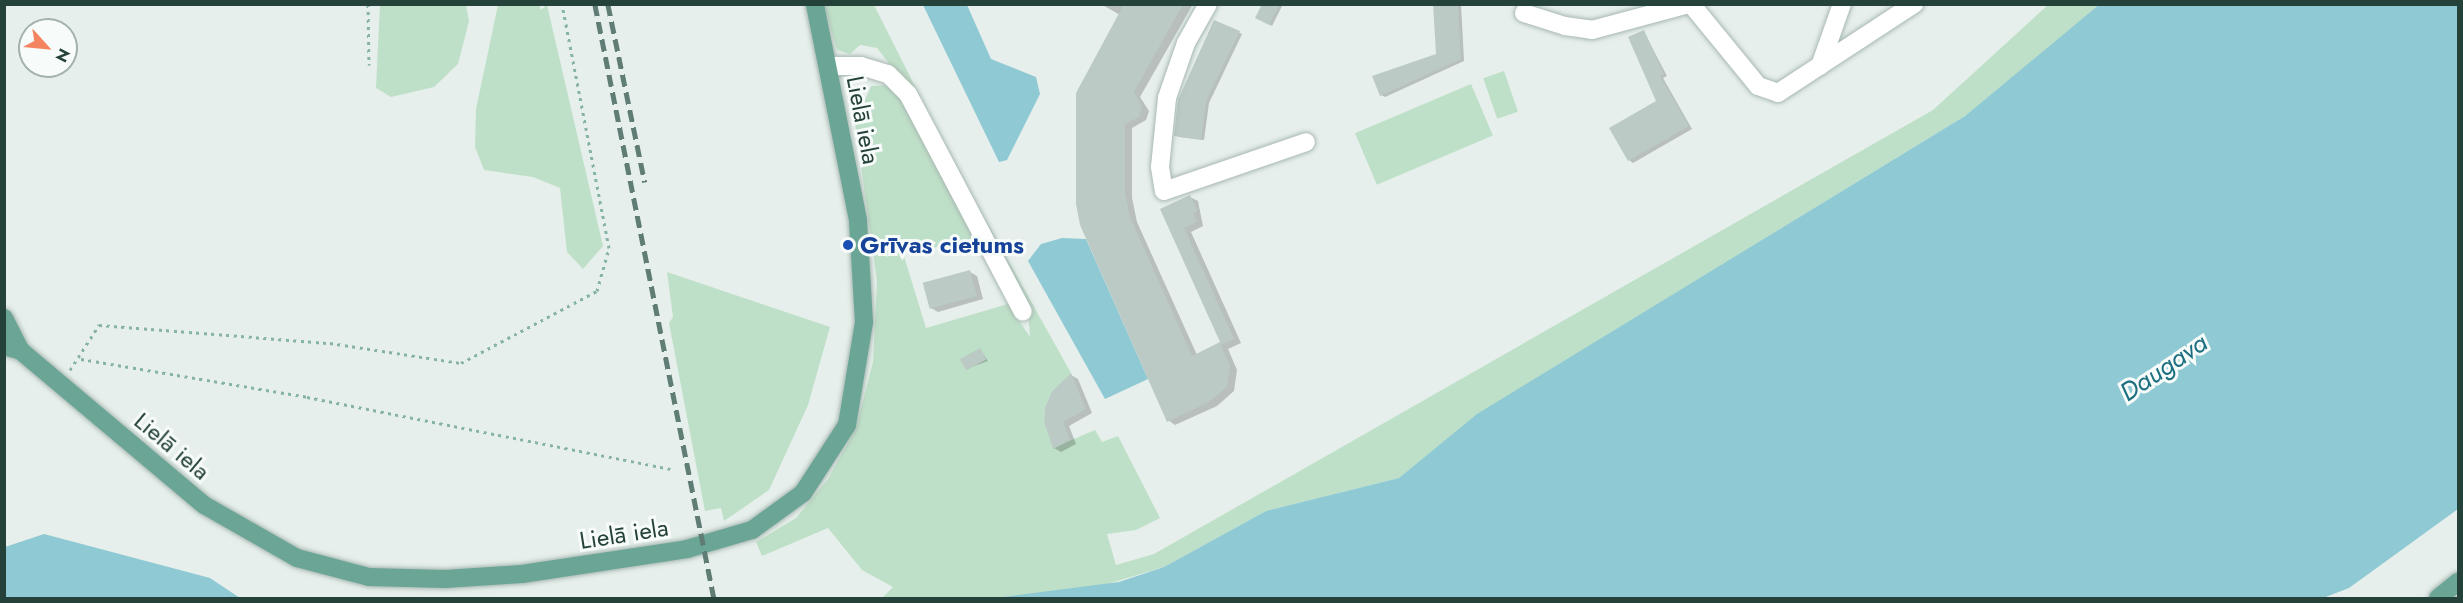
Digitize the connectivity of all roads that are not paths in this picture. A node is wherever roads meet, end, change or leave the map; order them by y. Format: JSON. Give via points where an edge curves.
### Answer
{"nodes":[{"id":1,"x":815,"y":4,"type":"edge"},
{"id":2,"x":1208,"y":4,"type":"edge"},
{"id":3,"x":1690,"y":4,"type":"edge"},
{"id":4,"x":1842,"y":4,"type":"edge"},
{"id":5,"x":1914,"y":4,"type":"edge"},
{"id":6,"x":1524,"y":13,"type":"dead end"},
{"id":7,"x":828,"y":66,"type":"junction"},
{"id":8,"x":1820,"y":66,"type":"junction"},
{"id":9,"x":1306,"y":142,"type":"dead end"},
{"id":10,"x":1023,"y":312,"type":"dead end"},
{"id":11,"x":4,"y":318,"type":"edge"},
{"id":12,"x":13,"y":348,"type":"edge"},
{"id":13,"x":2458,"y":582,"type":"edge"},
{"id":14,"x":2438,"y":598,"type":"edge"}],
"edges":[{"from":1,"to":7,"type":"main road","name":"Lielā iela"},
{"from":2,"to":9,"type":"lane","via":[[1186,43],[1167,98],[1160,167],[1164,191]]},
{"from":3,"to":6,"type":"lane","via":[[1592,30],[1565,27]]},
{"from":3,"to":8,"type":"lane","via":[[1758,86],[1778,93]]},
{"from":4,"to":8,"type":"lane"},
{"from":5,"to":8,"type":"lane"},
{"from":7,"to":10,"type":"lane","via":[[861,66],[888,74],[908,94]]},
{"from":7,"to":12,"type":"main road","name":"Lielā iela","via":[[858,220],[864,322],[858,373],[847,425],[825,464],[802,493],[752,530],[687,549],[522,574],[445,579],[369,577],[297,558],[204,505]]},
{"from":11,"to":12,"type":"main road"},
{"from":13,"to":14,"type":"main road"}]}
